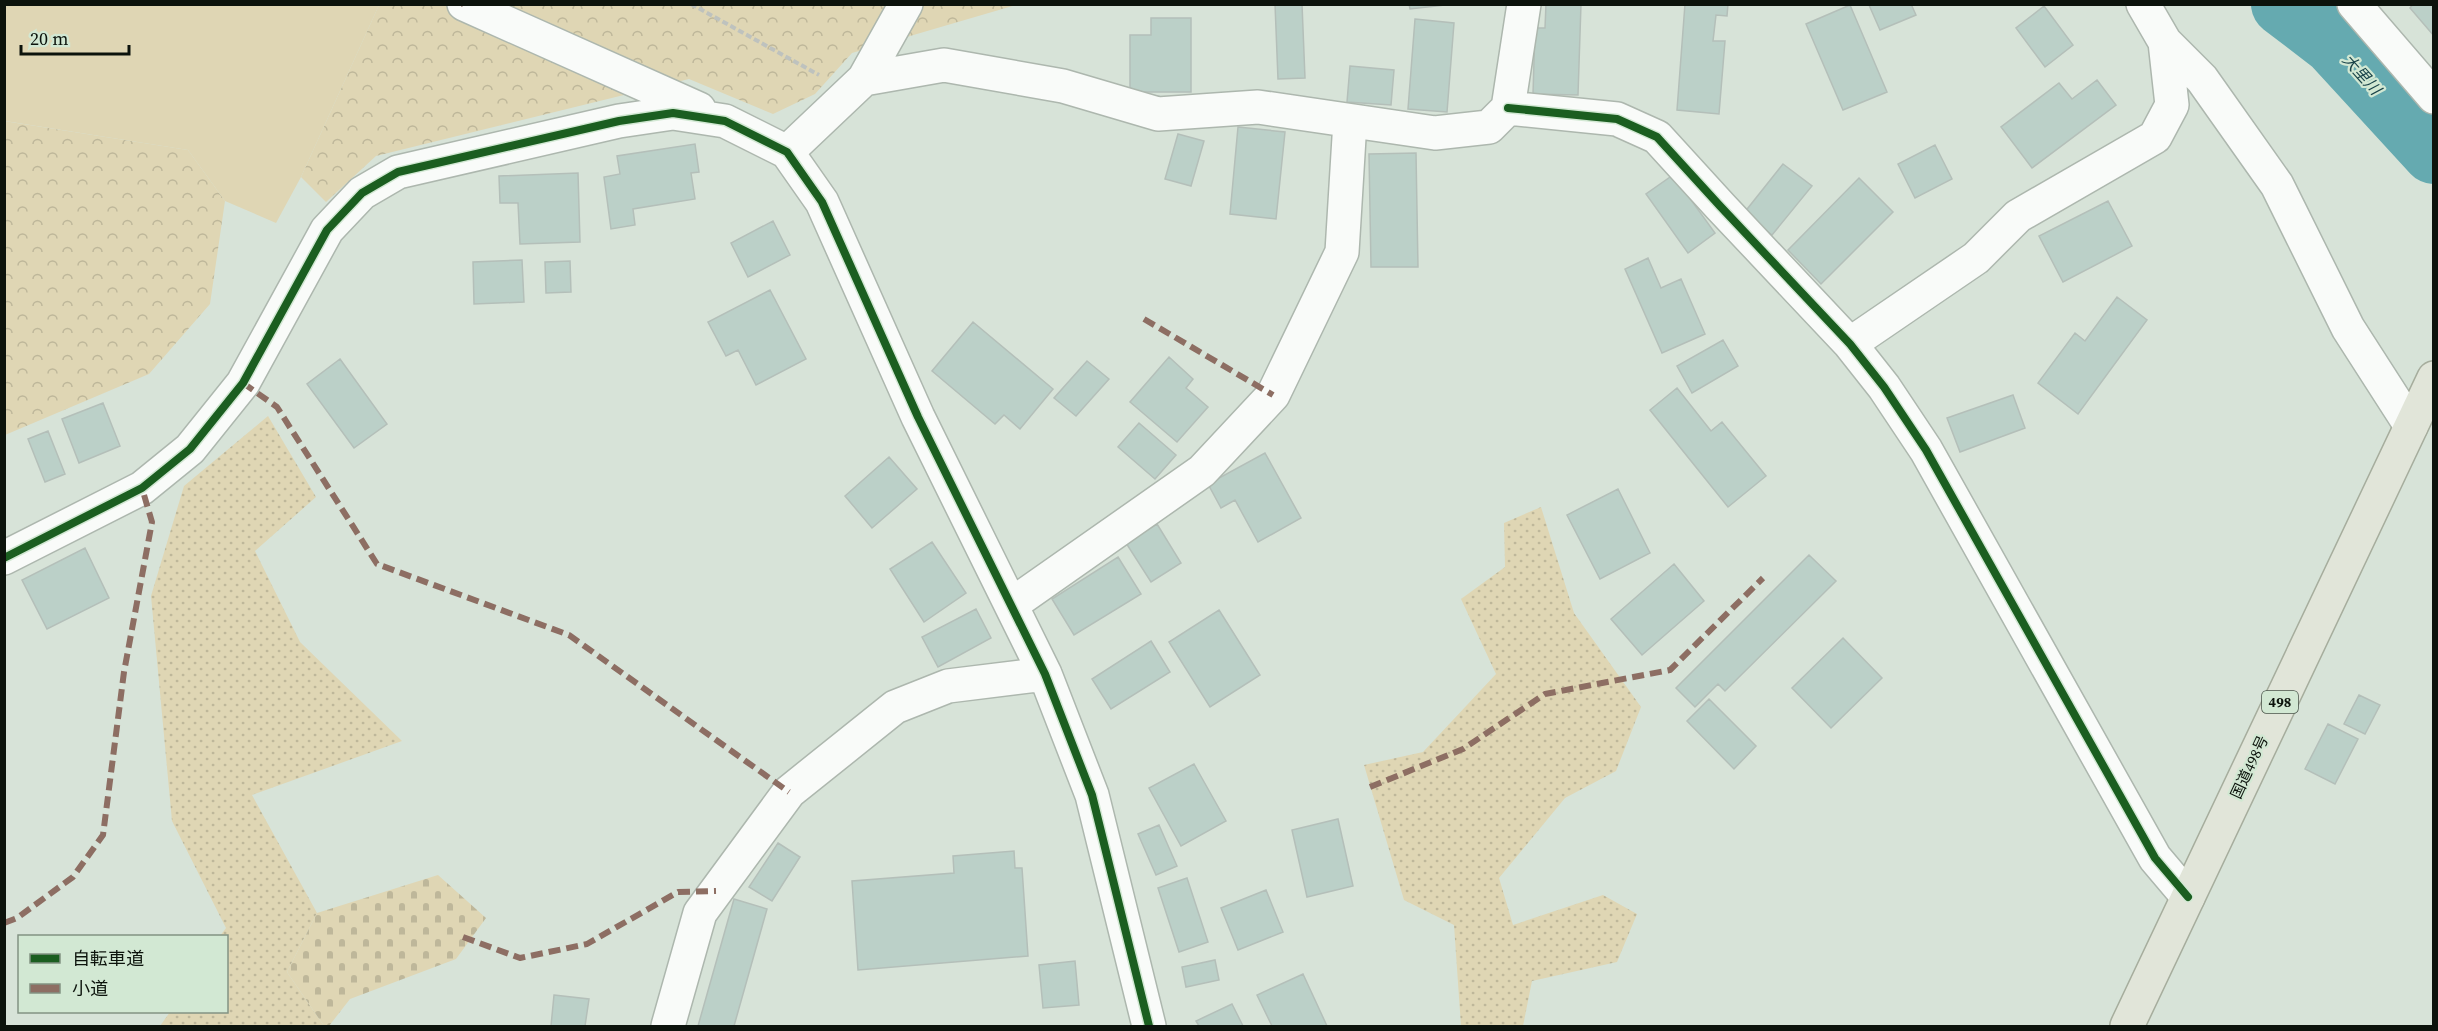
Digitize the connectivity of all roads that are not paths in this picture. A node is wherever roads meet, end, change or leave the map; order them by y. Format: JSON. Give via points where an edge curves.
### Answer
{"nodes":[{"id":1,"x":464,"y":4,"type":"edge"},
{"id":2,"x":906,"y":4,"type":"edge"},
{"id":3,"x":1524,"y":4,"type":"edge"},
{"id":4,"x":2144,"y":4,"type":"edge"},
{"id":5,"x":2354,"y":4,"type":"edge"},
{"id":6,"x":2165,"y":42,"type":"junction"},
{"id":7,"x":864,"y":79,"type":"junction"},
{"id":8,"x":2433,"y":97,"type":"edge"},
{"id":9,"x":1508,"y":108,"type":"junction"},
{"id":10,"x":725,"y":121,"type":"junction"},
{"id":11,"x":1350,"y":121,"type":"junction"},
{"id":12,"x":787,"y":152,"type":"junction"},
{"id":13,"x":1850,"y":344,"type":"junction"},
{"id":14,"x":2433,"y":378,"type":"edge"},
{"id":15,"x":2411,"y":426,"type":"junction"},
{"id":16,"x":4,"y":558,"type":"edge"},
{"id":17,"x":1011,"y":605,"type":"junction"},
{"id":18,"x":1045,"y":674,"type":"junction"},
{"id":19,"x":2188,"y":897,"type":"junction"},
{"id":20,"x":668,"y":1026,"type":"edge"},
{"id":21,"x":1149,"y":1026,"type":"edge"},
{"id":22,"x":2127,"y":1026,"type":"edge"}],
"edges":[{"from":1,"to":10,"type":"street"},
{"from":2,"to":7,"type":"street"},
{"from":3,"to":9,"type":"street"},
{"from":4,"to":6,"type":"street"},
{"from":5,"to":8,"type":"street"},
{"from":6,"to":13,"type":"street","via":[[2172,105],[2154,137],[2018,216],[1976,258]]},
{"from":6,"to":15,"type":"street","via":[[2202,79],[2277,185],[2348,328]]},
{"from":7,"to":11,"type":"street","via":[[944,65],[1063,86],[1158,114],[1258,107]]},
{"from":7,"to":12,"type":"street"},
{"from":9,"to":11,"type":"street","via":[[1489,127],[1435,134]]},
{"from":9,"to":13,"type":"street","via":[[1617,119],[1657,137]]},
{"from":10,"to":12,"type":"street"},
{"from":10,"to":16,"type":"street","via":[[673,113],[619,121],[398,171],[362,193],[327,230],[243,383],[190,449],[142,488]]},
{"from":11,"to":17,"type":"street","via":[[1342,252],[1273,395],[1202,471]]},
{"from":12,"to":17,"type":"street","via":[[822,202],[918,417]]},
{"from":13,"to":19,"type":"street","via":[[1926,450],[2155,858]]},
{"from":14,"to":15,"type":"highway","name":"国道498号","number":"498"},
{"from":15,"to":19,"type":"highway","name":"国道498号","number":"498"},
{"from":17,"to":18,"type":"street"},
{"from":18,"to":20,"type":"street","via":[[948,686],[896,707],[789,792],[700,913]]},
{"from":18,"to":21,"type":"street","via":[[1092,795]]},
{"from":19,"to":22,"type":"highway","name":"国道498号","number":"498"}]}
